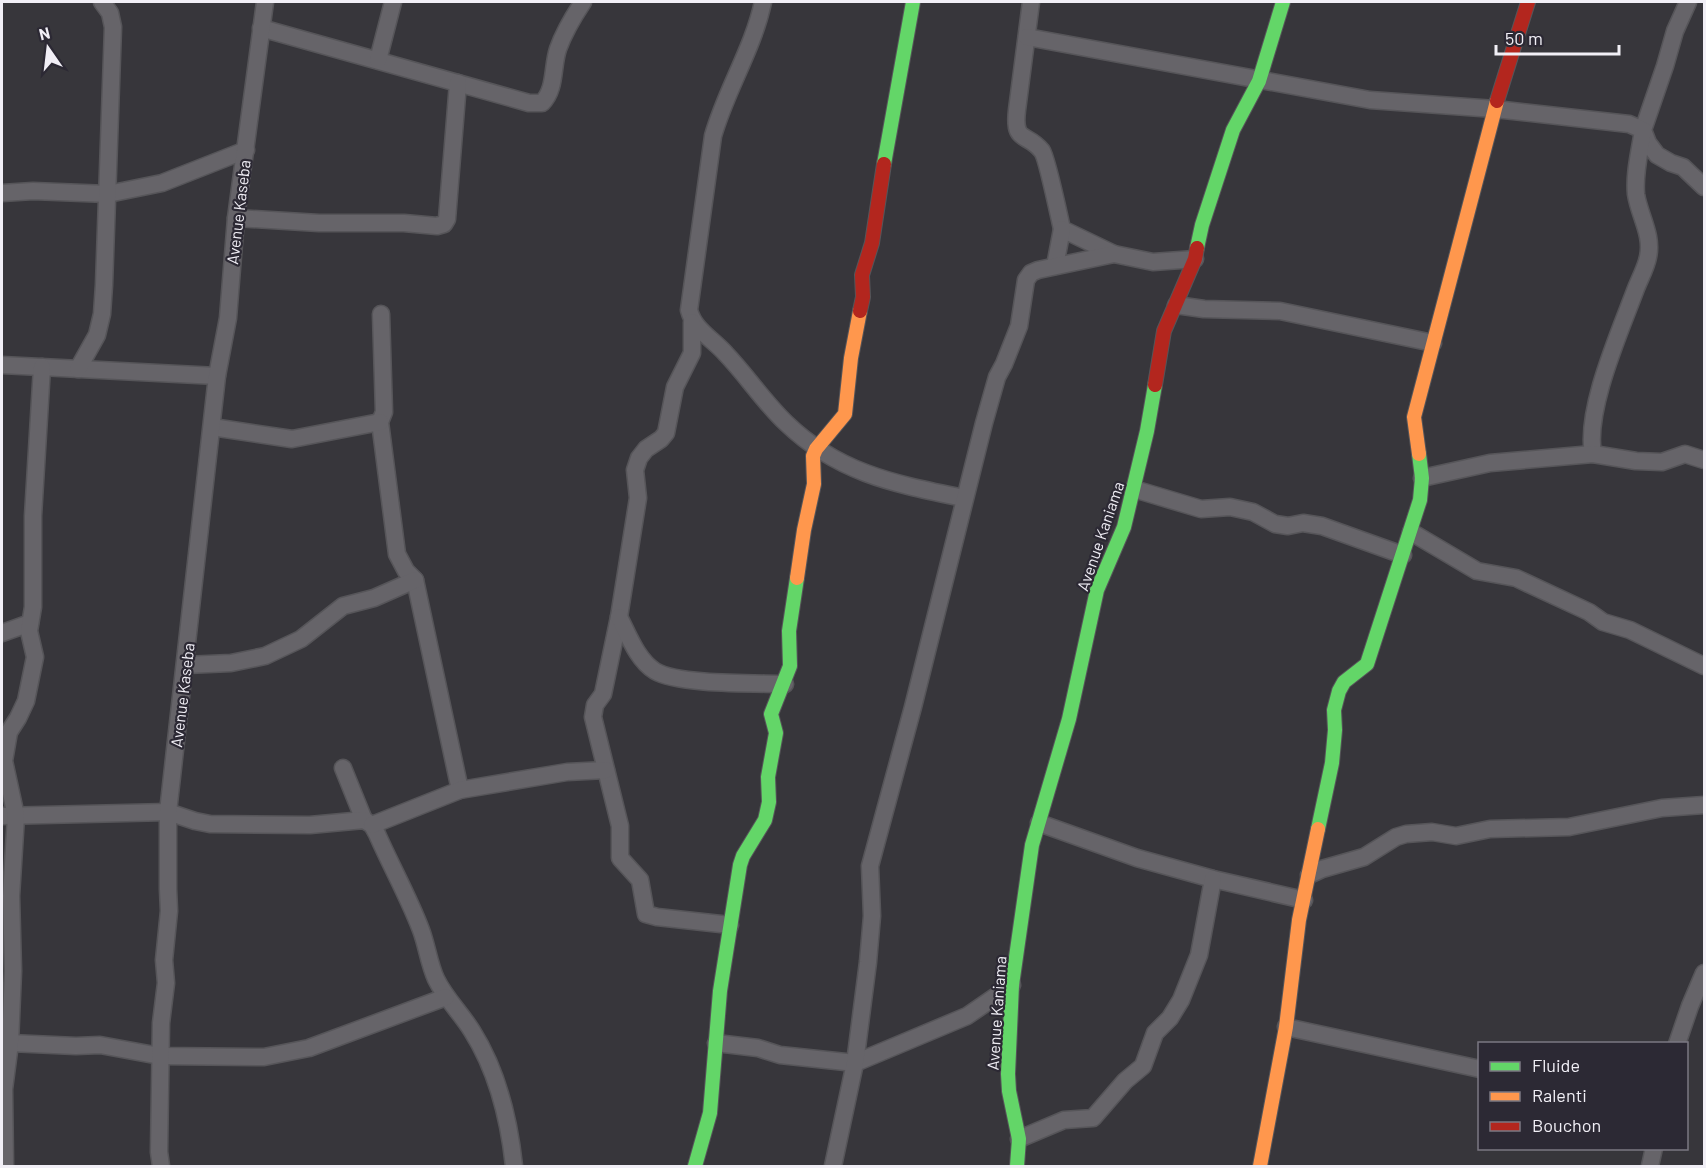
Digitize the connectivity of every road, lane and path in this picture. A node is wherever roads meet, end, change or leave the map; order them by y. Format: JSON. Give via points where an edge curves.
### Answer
{"nodes":[{"id":1,"x":102,"y":2,"type":"edge"},
{"id":2,"x":265,"y":2,"type":"edge"},
{"id":3,"x":393,"y":2,"type":"edge"},
{"id":4,"x":583,"y":2,"type":"edge"},
{"id":5,"x":763,"y":2,"type":"edge"},
{"id":6,"x":913,"y":2,"type":"edge"},
{"id":7,"x":1031,"y":2,"type":"edge"},
{"id":8,"x":1283,"y":2,"type":"edge"},
{"id":9,"x":1528,"y":2,"type":"edge"},
{"id":10,"x":1688,"y":2,"type":"edge"},
{"id":11,"x":261,"y":27,"type":"junction"},
{"id":12,"x":1027,"y":37,"type":"junction"},
{"id":13,"x":378,"y":60,"type":"junction"},
{"id":14,"x":1259,"y":81,"type":"junction"},
{"id":15,"x":458,"y":83,"type":"junction"},
{"id":16,"x":1495,"y":109,"type":"junction"},
{"id":17,"x":1643,"y":130,"type":"junction"},
{"id":18,"x":246,"y":150,"type":"junction"},
{"id":19,"x":1704,"y":187,"type":"edge"},
{"id":20,"x":2,"y":193,"type":"edge"},
{"id":21,"x":108,"y":194,"type":"junction"},
{"id":22,"x":236,"y":218,"type":"junction"},
{"id":23,"x":1062,"y":229,"type":"junction"},
{"id":24,"x":1114,"y":254,"type":"junction"},
{"id":25,"x":1195,"y":259,"type":"junction"},
{"id":26,"x":1055,"y":266,"type":"junction"},
{"id":27,"x":1176,"y":305,"type":"junction"},
{"id":28,"x":381,"y":314,"type":"dead end"},
{"id":29,"x":692,"y":322,"type":"junction"},
{"id":30,"x":1433,"y":343,"type":"junction"},
{"id":31,"x":2,"y":365,"type":"edge"},
{"id":32,"x":42,"y":367,"type":"junction"},
{"id":33,"x":78,"y":369,"type":"junction"},
{"id":34,"x":217,"y":376,"type":"junction"},
{"id":35,"x":380,"y":422,"type":"junction"},
{"id":36,"x":212,"y":427,"type":"junction"},
{"id":37,"x":816,"y":448,"type":"junction"},
{"id":38,"x":1593,"y":454,"type":"junction"},
{"id":39,"x":1704,"y":460,"type":"edge"},
{"id":40,"x":1422,"y":478,"type":"junction"},
{"id":41,"x":1134,"y":489,"type":"junction"},
{"id":42,"x":964,"y":498,"type":"junction"},
{"id":43,"x":1411,"y":532,"type":"junction"},
{"id":44,"x":1403,"y":555,"type":"junction"},
{"id":45,"x":415,"y":580,"type":"junction"},
{"id":46,"x":619,"y":617,"type":"junction"},
{"id":47,"x":30,"y":623,"type":"junction"},
{"id":48,"x":2,"y":633,"type":"edge"},
{"id":49,"x":186,"y":664,"type":"junction"},
{"id":50,"x":1704,"y":666,"type":"edge"},
{"id":51,"x":784,"y":684,"type":"junction"},
{"id":52,"x":343,"y":768,"type":"dead end"},
{"id":53,"x":606,"y":770,"type":"junction"},
{"id":54,"x":460,"y":790,"type":"junction"},
{"id":55,"x":1704,"y":805,"type":"edge"},
{"id":56,"x":168,"y":812,"type":"junction"},
{"id":57,"x":9,"y":816,"type":"edge"},
{"id":58,"x":368,"y":823,"type":"junction"},
{"id":59,"x":1039,"y":823,"type":"junction"},
{"id":60,"x":1309,"y":876,"type":"junction"},
{"id":61,"x":1213,"y":879,"type":"junction"},
{"id":62,"x":1304,"y":900,"type":"junction"},
{"id":63,"x":730,"y":925,"type":"junction"},
{"id":64,"x":1704,"y":973,"type":"edge"},
{"id":65,"x":1012,"y":985,"type":"junction"},
{"id":66,"x":446,"y":997,"type":"junction"},
{"id":67,"x":1286,"y":1026,"type":"junction"},
{"id":68,"x":1678,"y":1042,"type":"edge"},
{"id":69,"x":10,"y":1043,"type":"junction"},
{"id":70,"x":716,"y":1043,"type":"junction"},
{"id":71,"x":160,"y":1056,"type":"junction"},
{"id":72,"x":855,"y":1063,"type":"junction"},
{"id":73,"x":1478,"y":1069,"type":"edge"},
{"id":74,"x":1019,"y":1139,"type":"junction"},
{"id":75,"x":1654,"y":1150,"type":"edge"},
{"id":76,"x":5,"y":1167,"type":"edge"},
{"id":77,"x":161,"y":1167,"type":"edge"},
{"id":78,"x":514,"y":1167,"type":"edge"},
{"id":79,"x":695,"y":1167,"type":"edge"},
{"id":80,"x":833,"y":1167,"type":"edge"},
{"id":81,"x":1017,"y":1167,"type":"edge"},
{"id":82,"x":1260,"y":1167,"type":"edge"},
{"id":83,"x":1650,"y":1167,"type":"edge"}],
"edges":[{"from":1,"to":21,"type":"street","via":[[113,27]]},
{"from":2,"to":11,"type":"street","name":"Avenue Kaseba"},
{"from":3,"to":13,"type":"street"},
{"from":4,"to":15,"type":"street","via":[[557,52],[549,96],[542,103],[529,103]]},
{"from":5,"to":29,"type":"street","via":[[754,37],[713,136],[689,310]]},
{"from":6,"to":37,"type":"street","via":[[872,243],[862,275],[845,414]]},
{"from":7,"to":12,"type":"street"},
{"from":8,"to":14,"type":"street","name":"Avenue Kaniama"},
{"from":9,"to":16,"type":"street"},
{"from":10,"to":17,"type":"street"},
{"from":11,"to":13,"type":"street"},
{"from":11,"to":18,"type":"street","name":"Avenue Kaseba"},
{"from":12,"to":14,"type":"street"},
{"from":12,"to":23,"type":"street","via":[[1015,122],[1022,136],[1042,151]]},
{"from":13,"to":15,"type":"street"},
{"from":14,"to":16,"type":"street","via":[[1370,100]]},
{"from":14,"to":25,"type":"street","name":"Avenue Kaniama","via":[[1233,130]]},
{"from":15,"to":22,"type":"street","via":[[444,224]]},
{"from":16,"to":17,"type":"street","via":[[1629,124]]},
{"from":16,"to":30,"type":"street"},
{"from":17,"to":19,"type":"street","via":[[1657,155],[1683,167]]},
{"from":17,"to":38,"type":"street","via":[[1635,178],[1636,196],[1650,242],[1648,257],[1594,411],[1590,438]]},
{"from":18,"to":21,"type":"street","via":[[162,183]]},
{"from":18,"to":22,"type":"street","name":"Avenue Kaseba"},
{"from":20,"to":21,"type":"street"},
{"from":21,"to":33,"type":"street","via":[[102,314],[97,335]]},
{"from":22,"to":34,"type":"street","name":"Avenue Kaseba","via":[[228,318]]},
{"from":23,"to":24,"type":"street"},
{"from":23,"to":26,"type":"street"},
{"from":24,"to":25,"type":"street","via":[[1153,262]]},
{"from":24,"to":26,"type":"street"},
{"from":25,"to":27,"type":"street","name":"Avenue Kaniama"},
{"from":26,"to":42,"type":"street","via":[[1031,273],[1026,280],[1019,326],[997,377]]},
{"from":27,"to":30,"type":"street","via":[[1280,311]]},
{"from":27,"to":41,"type":"street","name":"Avenue Kaniama","via":[[1164,331]]},
{"from":28,"to":35,"type":"street","via":[[384,412]]},
{"from":29,"to":37,"type":"street","via":[[725,352],[787,423]]},
{"from":29,"to":46,"type":"street","via":[[692,353],[675,387],[666,434],[646,449],[635,470],[638,498]]},
{"from":30,"to":40,"type":"street","via":[[1414,417]]},
{"from":31,"to":32,"type":"street"},
{"from":32,"to":33,"type":"street"},
{"from":32,"to":47,"type":"street"},
{"from":33,"to":34,"type":"street"},
{"from":34,"to":36,"type":"street","name":"Avenue Kaseba"},
{"from":35,"to":36,"type":"street","via":[[292,440]]},
{"from":35,"to":45,"type":"street","via":[[397,554]]},
{"from":36,"to":49,"type":"street","name":"Avenue Kaseba"},
{"from":37,"to":42,"type":"street","via":[[845,466],[892,483]]},
{"from":37,"to":51,"type":"street","via":[[812,465],[814,484],[789,631],[790,666]]},
{"from":38,"to":39,"type":"street","via":[[1662,462],[1685,454]]},
{"from":38,"to":40,"type":"street","via":[[1490,463]]},
{"from":40,"to":43,"type":"street"},
{"from":41,"to":44,"type":"street","via":[[1201,509],[1230,507],[1253,512],[1275,524],[1322,526]]},
{"from":41,"to":59,"type":"street","name":"Avenue Kaniama","via":[[1124,527],[1097,590],[1069,719]]},
{"from":42,"to":72,"type":"street","via":[[870,866],[872,916]]},
{"from":43,"to":44,"type":"street"},
{"from":43,"to":50,"type":"street","via":[[1477,571],[1516,578]]},
{"from":44,"to":60,"type":"street","via":[[1367,664],[1344,682],[1339,691],[1334,710],[1332,763]]},
{"from":45,"to":49,"type":"street","via":[[374,598],[343,606],[301,639],[264,656],[231,663]]},
{"from":45,"to":54,"type":"street"},
{"from":46,"to":51,"type":"street","via":[[639,654],[654,670],[673,677],[709,681]]},
{"from":46,"to":53,"type":"street","via":[[603,694],[593,717]]},
{"from":47,"to":48,"type":"street"},
{"from":47,"to":57,"type":"street","via":[[35,657],[26,701],[9,732],[4,761]]},
{"from":49,"to":56,"type":"street","name":"Avenue Kaseba"},
{"from":51,"to":63,"type":"street","via":[[771,714],[776,733],[765,820],[742,856]]},
{"from":52,"to":58,"type":"street"},
{"from":53,"to":54,"type":"street","via":[[567,772]]},
{"from":53,"to":63,"type":"street","via":[[620,826],[620,858],[640,880],[646,914]]},
{"from":54,"to":58,"type":"street"},
{"from":55,"to":60,"type":"street","via":[[1662,808],[1569,827],[1490,829],[1456,836],[1432,832],[1406,834],[1364,857],[1322,868]]},
{"from":56,"to":57,"type":"street"},
{"from":56,"to":58,"type":"street","via":[[210,824]]},
{"from":56,"to":71,"type":"street","name":"Avenue Kaseba","via":[[169,911]]},
{"from":57,"to":69,"type":"street","via":[[13,971]]},
{"from":58,"to":66,"type":"street","via":[[421,929],[435,978]]},
{"from":59,"to":61,"type":"street","via":[[1137,858]]},
{"from":59,"to":65,"type":"street","name":"Avenue Kaniama","via":[[1032,845]]},
{"from":60,"to":62,"type":"street"},
{"from":61,"to":62,"type":"street"},
{"from":61,"to":74,"type":"street","via":[[1191,978],[1170,1018],[1155,1033],[1143,1066],[1093,1118],[1064,1120]]},
{"from":62,"to":67,"type":"street"},
{"from":63,"to":70,"type":"street"},
{"from":64,"to":68,"type":"street"},
{"from":65,"to":72,"type":"street","via":[[968,1016]]},
{"from":65,"to":74,"type":"street","name":"Avenue Kaniama","via":[[1008,1074]]},
{"from":66,"to":71,"type":"street","via":[[309,1048],[264,1057]]},
{"from":66,"to":78,"type":"street","via":[[472,1030],[497,1083]]},
{"from":67,"to":73,"type":"street"},
{"from":67,"to":82,"type":"street"},
{"from":69,"to":71,"type":"street","via":[[100,1045]]},
{"from":69,"to":76,"type":"street","via":[[4,1089]]},
{"from":70,"to":72,"type":"street"},
{"from":70,"to":79,"type":"street","via":[[710,1113]]},
{"from":71,"to":77,"type":"street","name":"Avenue Kaseba"},
{"from":72,"to":80,"type":"street"},
{"from":74,"to":81,"type":"street","name":"Avenue Kaniama"},
{"from":75,"to":83,"type":"street"}]}
